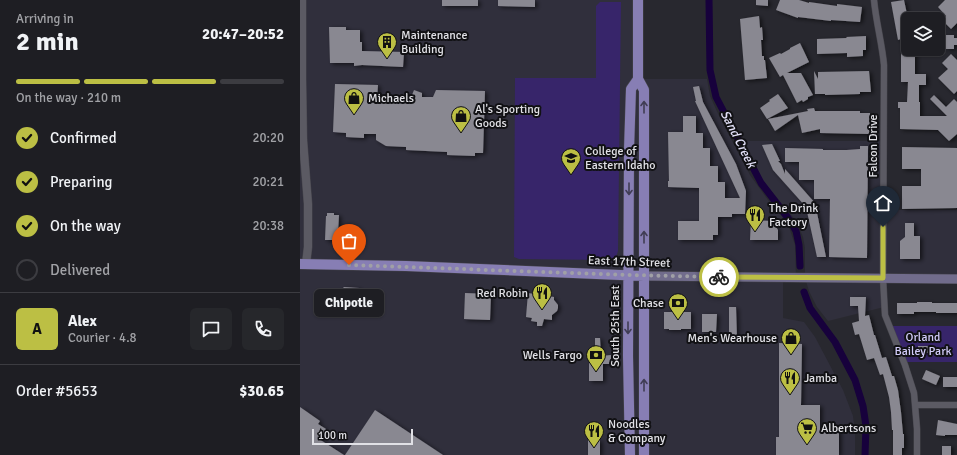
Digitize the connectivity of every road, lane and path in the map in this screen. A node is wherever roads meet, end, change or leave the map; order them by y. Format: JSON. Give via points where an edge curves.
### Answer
{"nodes":[{"id":1,"x":302,"y":0,"type":"edge"},
{"id":2,"x":638,"y":0,"type":"edge"},
{"id":3,"x":874,"y":0,"type":"edge"},
{"id":4,"x":301,"y":22,"type":"edge"},
{"id":5,"x":638,"y":79,"type":"junction"},
{"id":6,"x":303,"y":264,"type":"edge"},
{"id":7,"x":629,"y":275,"type":"junction"},
{"id":8,"x":644,"y":276,"type":"junction"},
{"id":9,"x":883,"y":278,"type":"junction"},
{"id":10,"x":957,"y":279,"type":"edge"},
{"id":11,"x":915,"y":405,"type":"junction"},
{"id":12,"x":957,"y":405,"type":"edge"},
{"id":13,"x":630,"y":455,"type":"edge"},
{"id":14,"x":644,"y":455,"type":"edge"},
{"id":15,"x":917,"y":455,"type":"edge"}],
"edges":[{"from":1,"to":4,"type":"street"},
{"from":2,"to":5,"type":"main road","name":"South 25th East"},
{"from":3,"to":9,"type":"street","name":"Falcon Drive","via":[[884,65]]},
{"from":4,"to":6,"type":"street","via":[[303,140],[308,204],[308,247]]},
{"from":5,"to":7,"type":"main road","name":"South 25th East","one_way":true,"via":[[631,89]]},
{"from":8,"to":5,"type":"main road","name":"South 25th East","one_way":true,"via":[[644,90]]},
{"from":6,"to":7,"type":"main road","name":"East 17th Street"},
{"from":7,"to":8,"type":"main road","name":"East 17th Street"},
{"from":7,"to":13,"type":"main road","name":"South 25th East","one_way":true},
{"from":8,"to":9,"type":"main road","name":"East 17th Street"},
{"from":14,"to":8,"type":"main road","name":"South 25th East","one_way":true},
{"from":9,"to":10,"type":"main road","name":"East 17th Street"},
{"from":9,"to":11,"type":"street","name":"Falcon Drive","via":[[885,315],[905,364],[914,392]]},
{"from":11,"to":12,"type":"street"},
{"from":11,"to":15,"type":"street","name":"Falcon Drive"}]}
